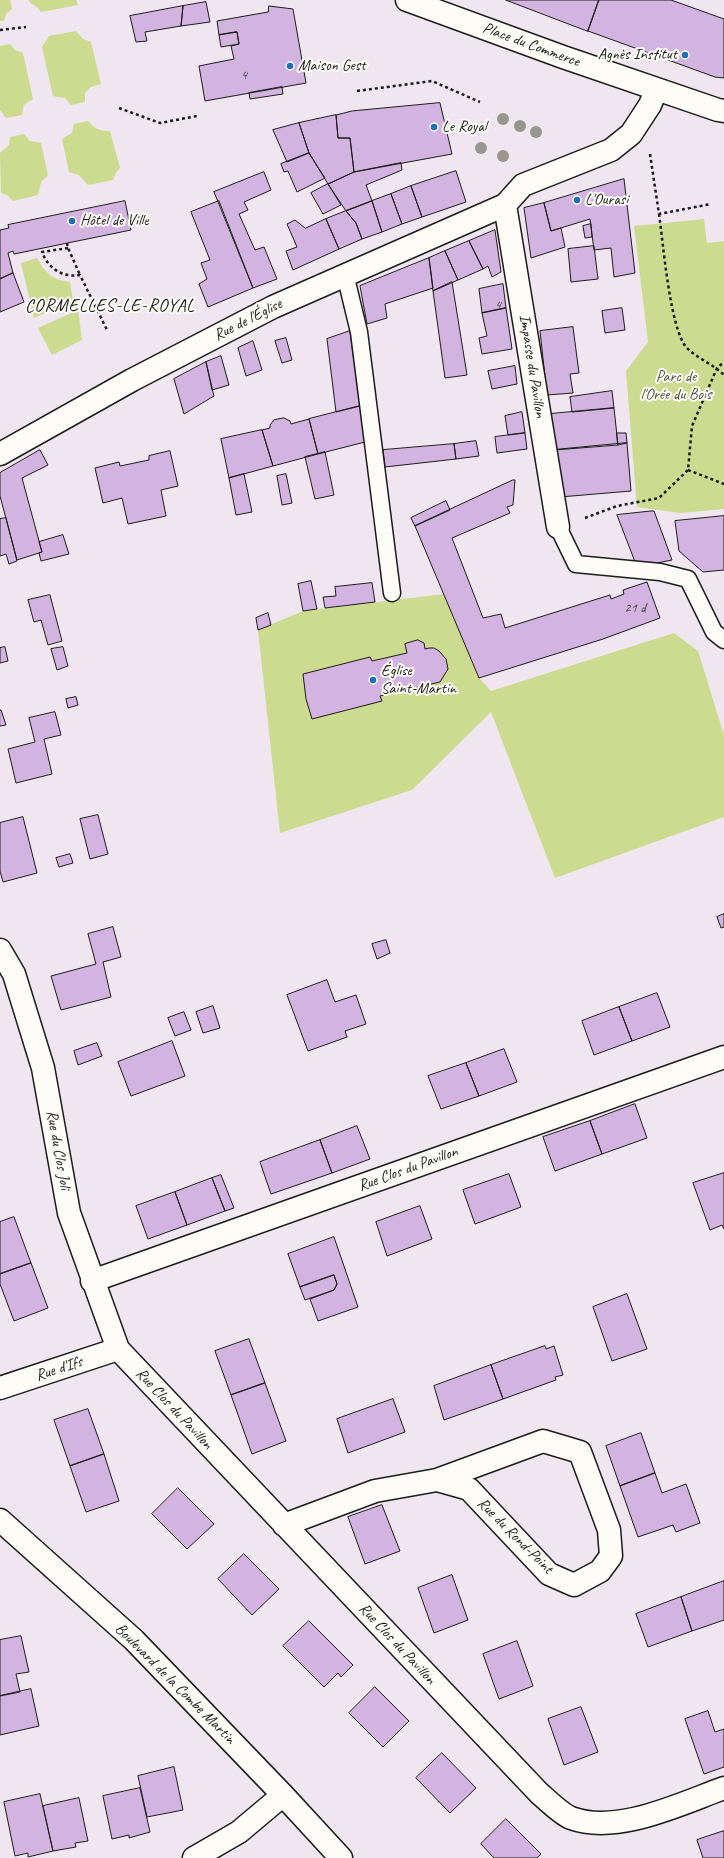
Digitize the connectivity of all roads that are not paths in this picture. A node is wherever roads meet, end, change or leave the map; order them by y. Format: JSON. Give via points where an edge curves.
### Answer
{"nodes":[{"id":1,"x":407,"y":0,"type":"edge"},
{"id":2,"x":656,"y":90,"type":"junction"},
{"id":3,"x":724,"y":111,"type":"edge"},
{"id":4,"x":505,"y":205,"type":"junction"},
{"id":5,"x":345,"y":274,"type":"junction"},
{"id":6,"x":0,"y":454,"type":"edge"},
{"id":7,"x":558,"y":527,"type":"joint"},
{"id":8,"x":392,"y":593,"type":"dead end"},
{"id":9,"x":724,"y":640,"type":"edge"},
{"id":10,"x":0,"y":950,"type":"edge"},
{"id":11,"x":724,"y":1057,"type":"edge"},
{"id":12,"x":92,"y":1281,"type":"junction"},
{"id":13,"x":118,"y":1349,"type":"junction"},
{"id":14,"x":0,"y":1388,"type":"edge"},
{"id":15,"x":437,"y":1480,"type":"junction"},
{"id":16,"x":0,"y":1520,"type":"edge"},
{"id":17,"x":284,"y":1525,"type":"junction"},
{"id":18,"x":724,"y":1788,"type":"edge"},
{"id":19,"x":283,"y":1795,"type":"junction"},
{"id":20,"x":194,"y":1858,"type":"edge"},
{"id":21,"x":341,"y":1858,"type":"edge"}],
"edges":[{"from":1,"to":2,"type":"street","name":"Place du Commerce"},
{"from":2,"to":3,"type":"street","name":"Place du Commerce"},
{"from":2,"to":4,"type":"street","via":[[650,105],[631,134],[611,150],[523,185]]},
{"from":4,"to":5,"type":"street","name":"Rue de l'Église"},
{"from":4,"to":7,"type":"street","name":"Impasse du Pavillon"},
{"from":5,"to":6,"type":"street","name":"Rue de l'Église","via":[[273,307],[139,376]]},
{"from":5,"to":8,"type":"lane","via":[[359,332]]},
{"from":7,"to":9,"type":"lane","via":[[576,564],[660,572],[688,579],[714,632]]},
{"from":10,"to":12,"type":"street","name":"Rue du Clos Joli","via":[[14,974],[43,1068],[68,1213]]},
{"from":11,"to":12,"type":"street","name":"Rue Clos du Pavillon"},
{"from":12,"to":13,"type":"street","name":"Rue du Clos Joli"},
{"from":13,"to":14,"type":"street","name":"Rue d'Ifs"},
{"from":13,"to":17,"type":"street","name":"Rue Clos du Pavillon"},
{"from":15,"to":15,"type":"street","name":"Rue du Rond-Point","via":[[543,1440],[580,1452],[609,1530],[611,1556],[600,1571],[574,1585],[549,1574],[469,1489]]},
{"from":15,"to":17,"type":"street","name":"Rue du Rond-Point","via":[[375,1491]]},
{"from":16,"to":19,"type":"street","name":"Boulevard de la Combe Martin","via":[[134,1640]]},
{"from":17,"to":18,"type":"street","name":"Rue Clos du Pavillon","via":[[539,1794],[570,1818],[599,1824],[644,1817]]},
{"from":19,"to":20,"type":"street","via":[[239,1832]]},
{"from":19,"to":21,"type":"street","name":"Boulevard de la Combe Martin"}]}
